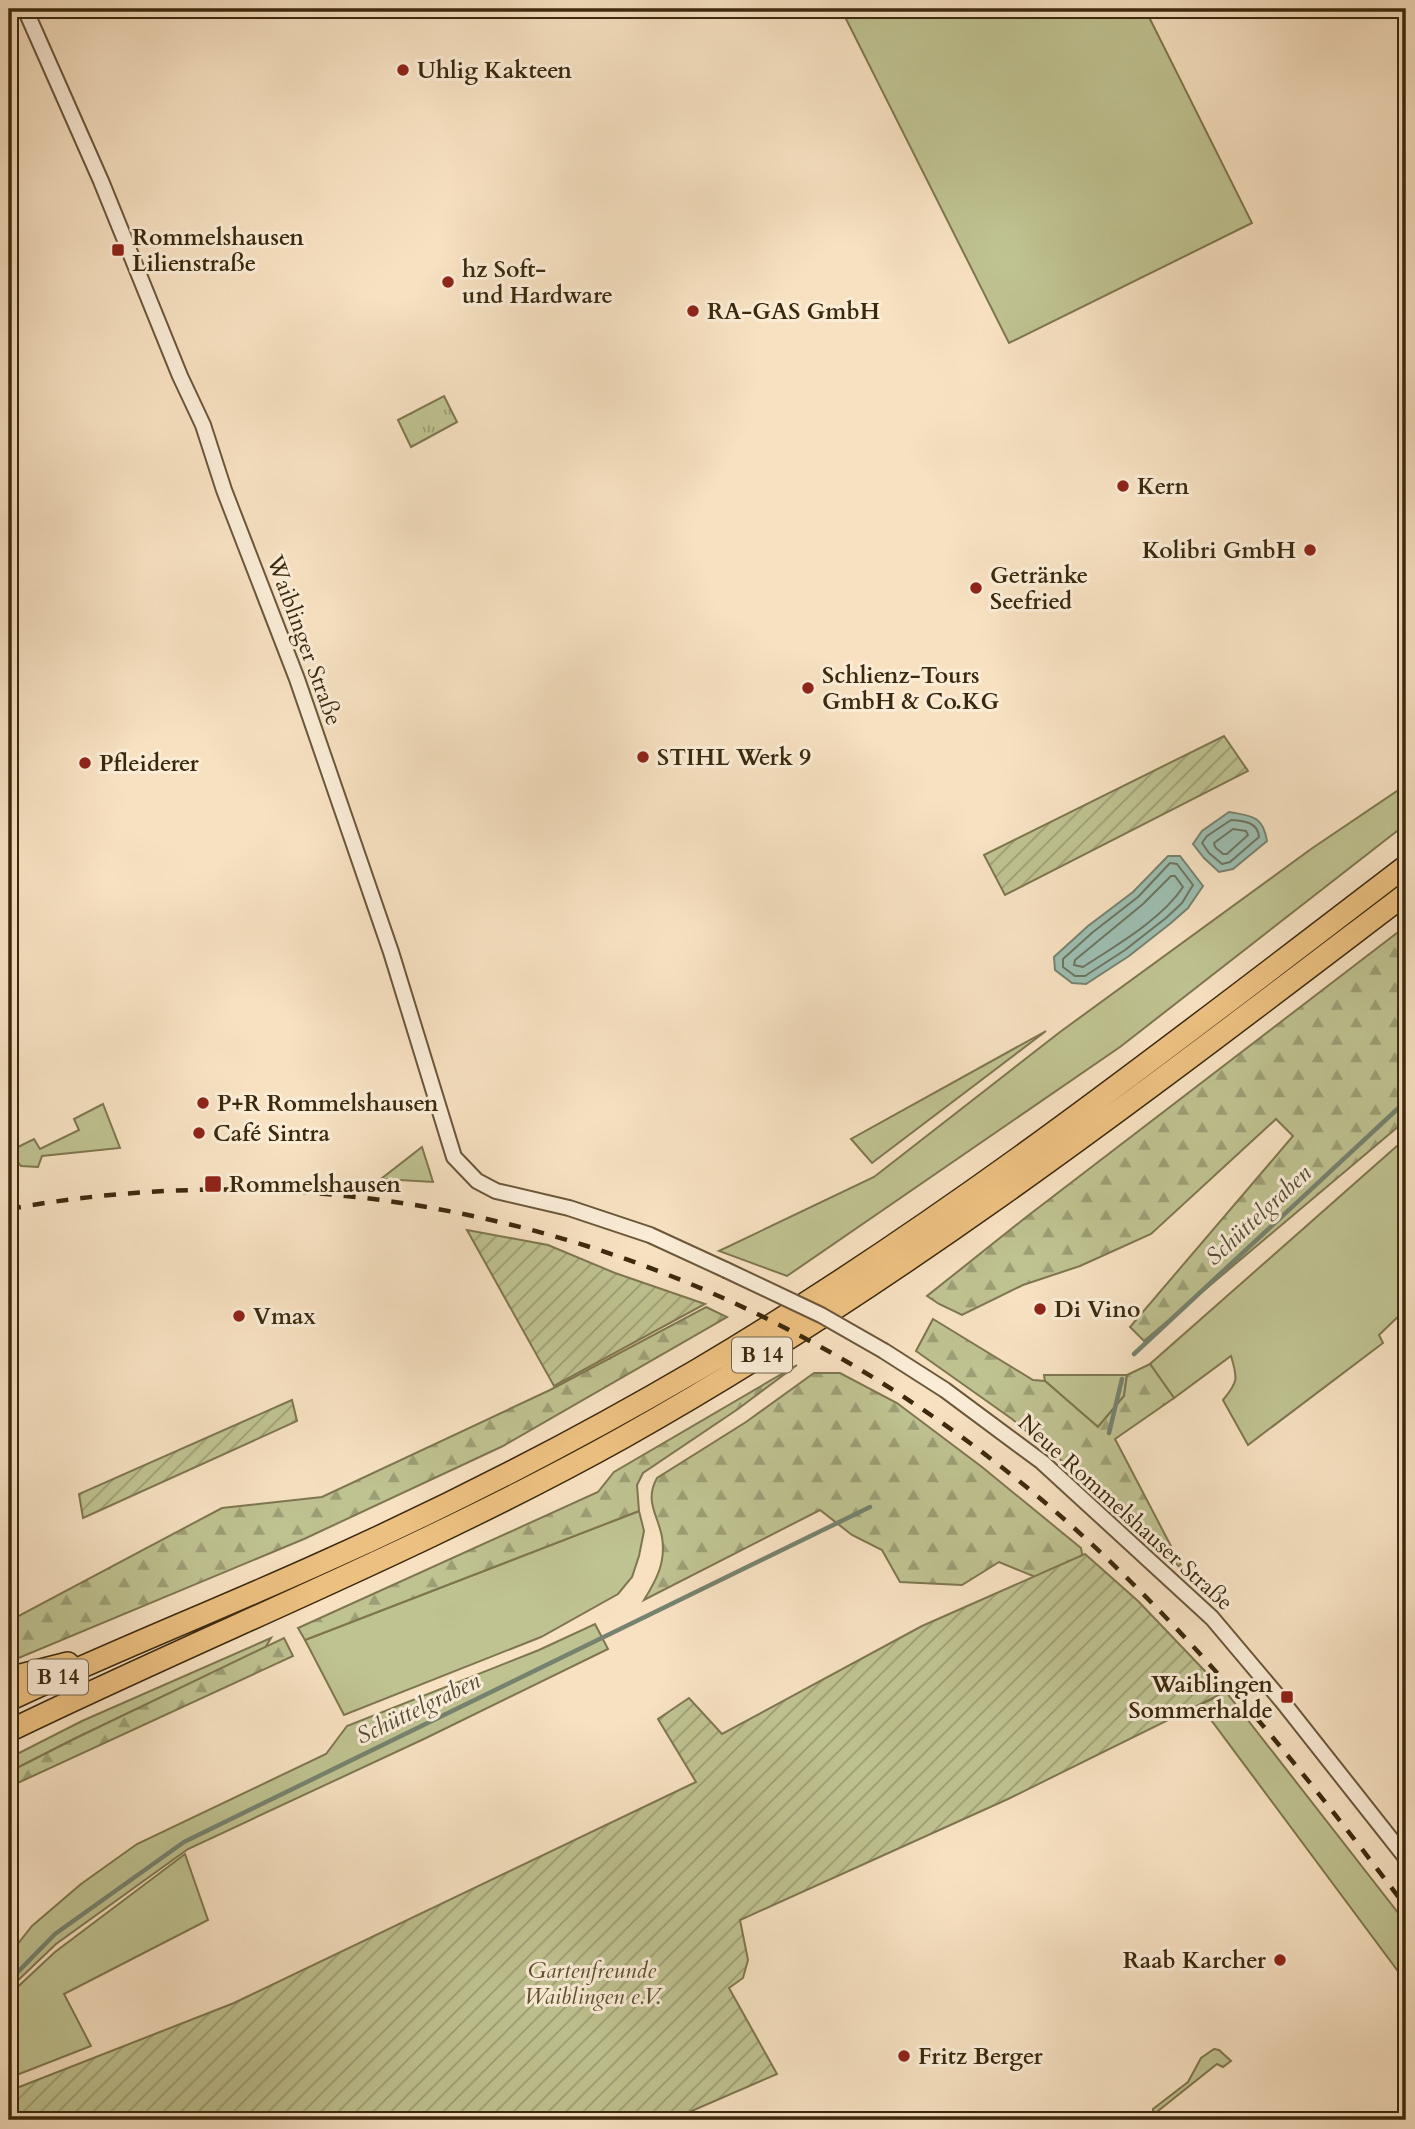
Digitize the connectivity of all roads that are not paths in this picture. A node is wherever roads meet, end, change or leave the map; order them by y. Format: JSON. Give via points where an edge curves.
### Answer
{"nodes":[{"id":1,"x":25,"y":9,"type":"edge"},
{"id":2,"x":1406,"y":866,"type":"edge"},
{"id":3,"x":1406,"y":894,"type":"edge"},
{"id":4,"x":592,"y":1216,"type":"joint"},
{"id":5,"x":108,"y":1654,"type":"junction"},
{"id":6,"x":9,"y":1678,"type":"edge"},
{"id":7,"x":9,"y":1700,"type":"edge"},
{"id":8,"x":54,"y":1709,"type":"junction"},
{"id":9,"x":9,"y":1731,"type":"edge"},
{"id":10,"x":9,"y":1744,"type":"edge"},
{"id":11,"x":1406,"y":1858,"type":"edge"}],
"edges":[{"from":1,"to":4,"type":"street","name":"Waiblinger Straße","via":[[204,425],[383,926],[454,1157],[477,1181],[496,1191]]},
{"from":2,"to":5,"type":"highway","number":"B 14","via":[[965,1198],[696,1371],[449,1504]]},
{"from":3,"to":8,"type":"highway","number":"B 14","via":[[1022,1182],[872,1286],[709,1388],[433,1536]]},
{"from":4,"to":11,"type":"street","name":"Neue Rommelshauser Straße","bridge":true,"via":[[650,1235],[726,1270],[884,1351],[1042,1462],[1212,1618]]},
{"from":5,"to":6,"type":"highway"},
{"from":5,"to":7,"type":"highway","number":"B 14"},
{"from":8,"to":9,"type":"highway"},
{"from":8,"to":10,"type":"highway","number":"B 14"}]}
